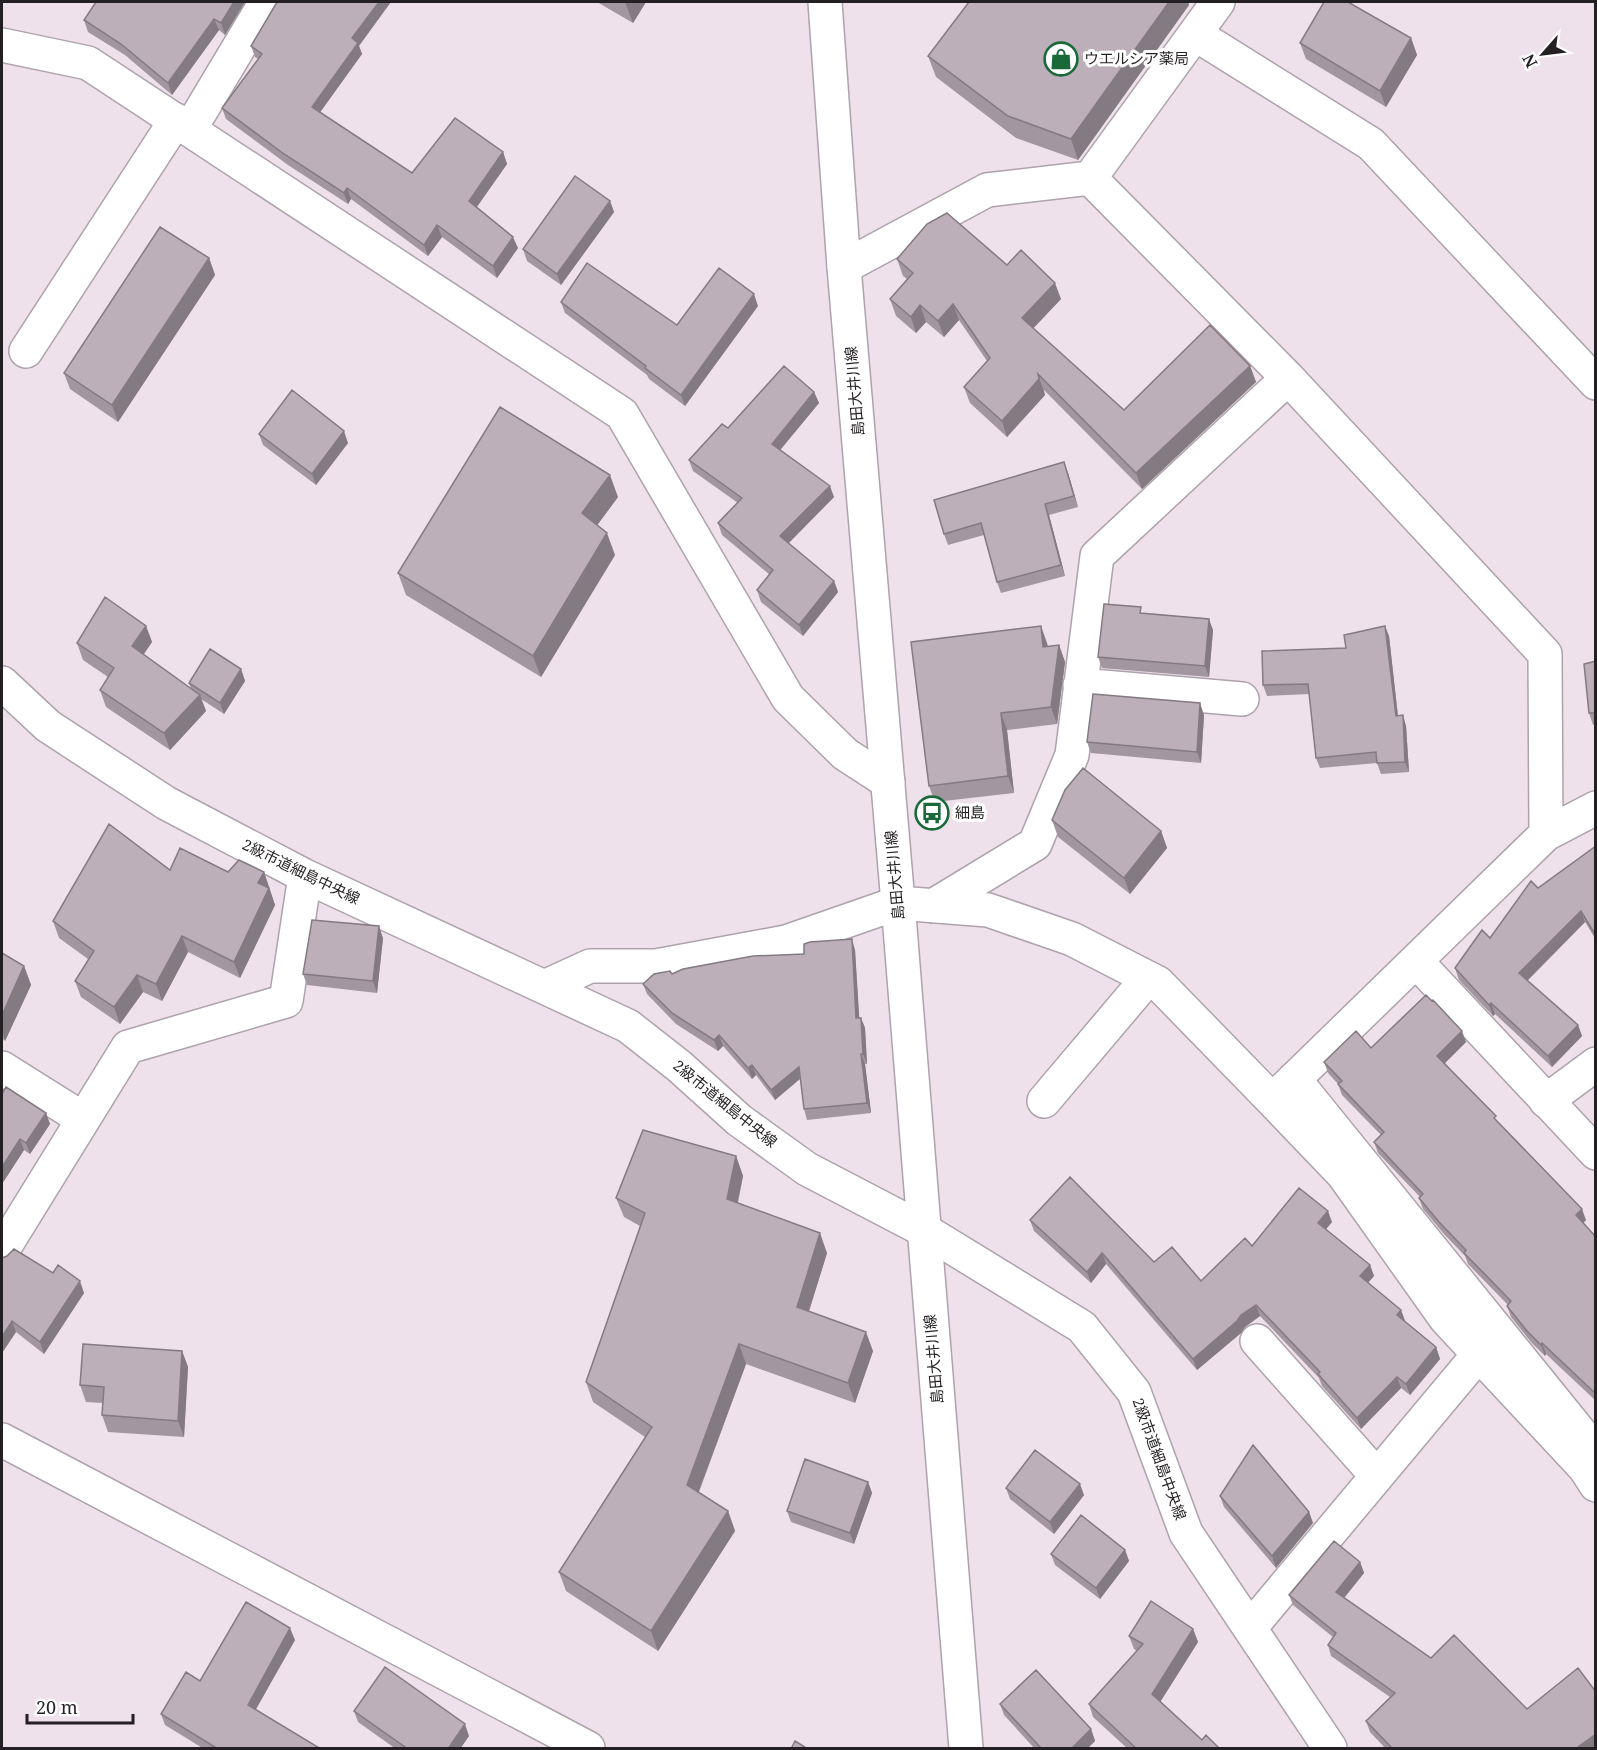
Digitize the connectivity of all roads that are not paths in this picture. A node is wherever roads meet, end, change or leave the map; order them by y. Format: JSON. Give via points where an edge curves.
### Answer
{"nodes":[{"id":1,"x":266,"y":2,"type":"edge"},
{"id":2,"x":825,"y":2,"type":"edge"},
{"id":3,"x":1218,"y":2,"type":"edge"},
{"id":4,"x":1195,"y":34,"type":"junction"},
{"id":5,"x":2,"y":45,"type":"edge"},
{"id":6,"x":183,"y":125,"type":"junction"},
{"id":7,"x":1090,"y":178,"type":"junction"},
{"id":8,"x":844,"y":267,"type":"junction"},
{"id":9,"x":26,"y":351,"type":"dead end"},
{"id":10,"x":1288,"y":378,"type":"junction"},
{"id":11,"x":1596,"y":383,"type":"edge"},
{"id":12,"x":2,"y":683,"type":"edge"},
{"id":13,"x":1080,"y":685,"type":"junction"},
{"id":14,"x":1242,"y":699,"type":"dead end"},
{"id":15,"x":888,"y":782,"type":"junction"},
{"id":16,"x":1596,"y":808,"type":"edge"},
{"id":17,"x":1546,"y":834,"type":"junction"},
{"id":18,"x":305,"y":876,"type":"junction"},
{"id":19,"x":898,"y":903,"type":"junction"},
{"id":20,"x":933,"y":906,"type":"junction"},
{"id":21,"x":1416,"y":961,"type":"junction"},
{"id":22,"x":1148,"y":978,"type":"junction"},
{"id":23,"x":544,"y":987,"type":"junction"},
{"id":24,"x":1596,"y":1064,"type":"edge"},
{"id":25,"x":2,"y":1068,"type":"edge"},
{"id":26,"x":1283,"y":1090,"type":"junction"},
{"id":27,"x":1044,"y":1101,"type":"dead end"},
{"id":28,"x":1546,"y":1101,"type":"junction"},
{"id":29,"x":83,"y":1119,"type":"junction"},
{"id":30,"x":1596,"y":1153,"type":"edge"},
{"id":31,"x":1343,"y":1157,"type":"junction"},
{"id":32,"x":924,"y":1230,"type":"junction"},
{"id":33,"x":2,"y":1251,"type":"edge"},
{"id":34,"x":1257,"y":1341,"type":"dead end"},
{"id":35,"x":1479,"y":1354,"type":"junction"},
{"id":36,"x":2,"y":1440,"type":"edge"},
{"id":37,"x":1596,"y":1451,"type":"edge"},
{"id":38,"x":1377,"y":1476,"type":"junction"},
{"id":39,"x":1596,"y":1485,"type":"edge"},
{"id":40,"x":1250,"y":1628,"type":"junction"},
{"id":41,"x":588,"y":1749,"type":"edge"},
{"id":42,"x":966,"y":1749,"type":"edge"},
{"id":43,"x":1330,"y":1749,"type":"edge"}],
"edges":[{"from":1,"to":6,"type":"street"},
{"from":2,"to":8,"type":"street","name":"島田大井川線"},
{"from":3,"to":4,"type":"street"},
{"from":4,"to":7,"type":"street"},
{"from":4,"to":11,"type":"street","via":[[1371,144]]},
{"from":5,"to":6,"type":"street","via":[[88,63]]},
{"from":6,"to":9,"type":"street"},
{"from":6,"to":15,"type":"street","via":[[622,414],[788,698],[845,754]]},
{"from":7,"to":8,"type":"street","via":[[987,190]]},
{"from":7,"to":10,"type":"street"},
{"from":8,"to":15,"type":"street","name":"島田大井川線"},
{"from":10,"to":13,"type":"street","via":[[1097,556]]},
{"from":10,"to":17,"type":"street","via":[[1545,654]]},
{"from":12,"to":18,"type":"street","name":"2級市道細島中央線","via":[[48,726],[166,803]]},
{"from":13,"to":14,"type":"street"},
{"from":13,"to":20,"type":"street","via":[[1072,755],[1035,844]]},
{"from":15,"to":19,"type":"street","name":"島田大井川線"},
{"from":16,"to":17,"type":"street"},
{"from":17,"to":21,"type":"street"},
{"from":18,"to":23,"type":"street","name":"2級市道細島中央線"},
{"from":18,"to":29,"type":"street","via":[[286,1001],[128,1047]]},
{"from":19,"to":20,"type":"street"},
{"from":19,"to":23,"type":"street","via":[[786,942],[656,966],[590,966]]},
{"from":19,"to":32,"type":"street","name":"島田大井川線"},
{"from":20,"to":22,"type":"street","via":[[988,910],[1072,939]]},
{"from":21,"to":26,"type":"street"},
{"from":21,"to":28,"type":"street"},
{"from":22,"to":26,"type":"street"},
{"from":22,"to":27,"type":"street"},
{"from":23,"to":32,"type":"street","name":"2級市道細島中央線","via":[[628,1026],[739,1120],[807,1169]]},
{"from":24,"to":28,"type":"street"},
{"from":25,"to":29,"type":"street"},
{"from":26,"to":31,"type":"street"},
{"from":28,"to":30,"type":"street"},
{"from":29,"to":33,"type":"street"},
{"from":31,"to":35,"type":"street","via":[[1343,1174],[1446,1318]]},
{"from":31,"to":37,"type":"street"},
{"from":32,"to":40,"type":"street","name":"2級市道細島中央線","via":[[1082,1327],[1134,1392],[1186,1533]]},
{"from":32,"to":42,"type":"street","name":"島田大井川線"},
{"from":34,"to":38,"type":"street"},
{"from":35,"to":38,"type":"street"},
{"from":35,"to":39,"type":"street","via":[[1585,1468]]},
{"from":36,"to":41,"type":"street"},
{"from":38,"to":40,"type":"street"},
{"from":40,"to":43,"type":"street","name":"2級市道細島中央線"}]}
